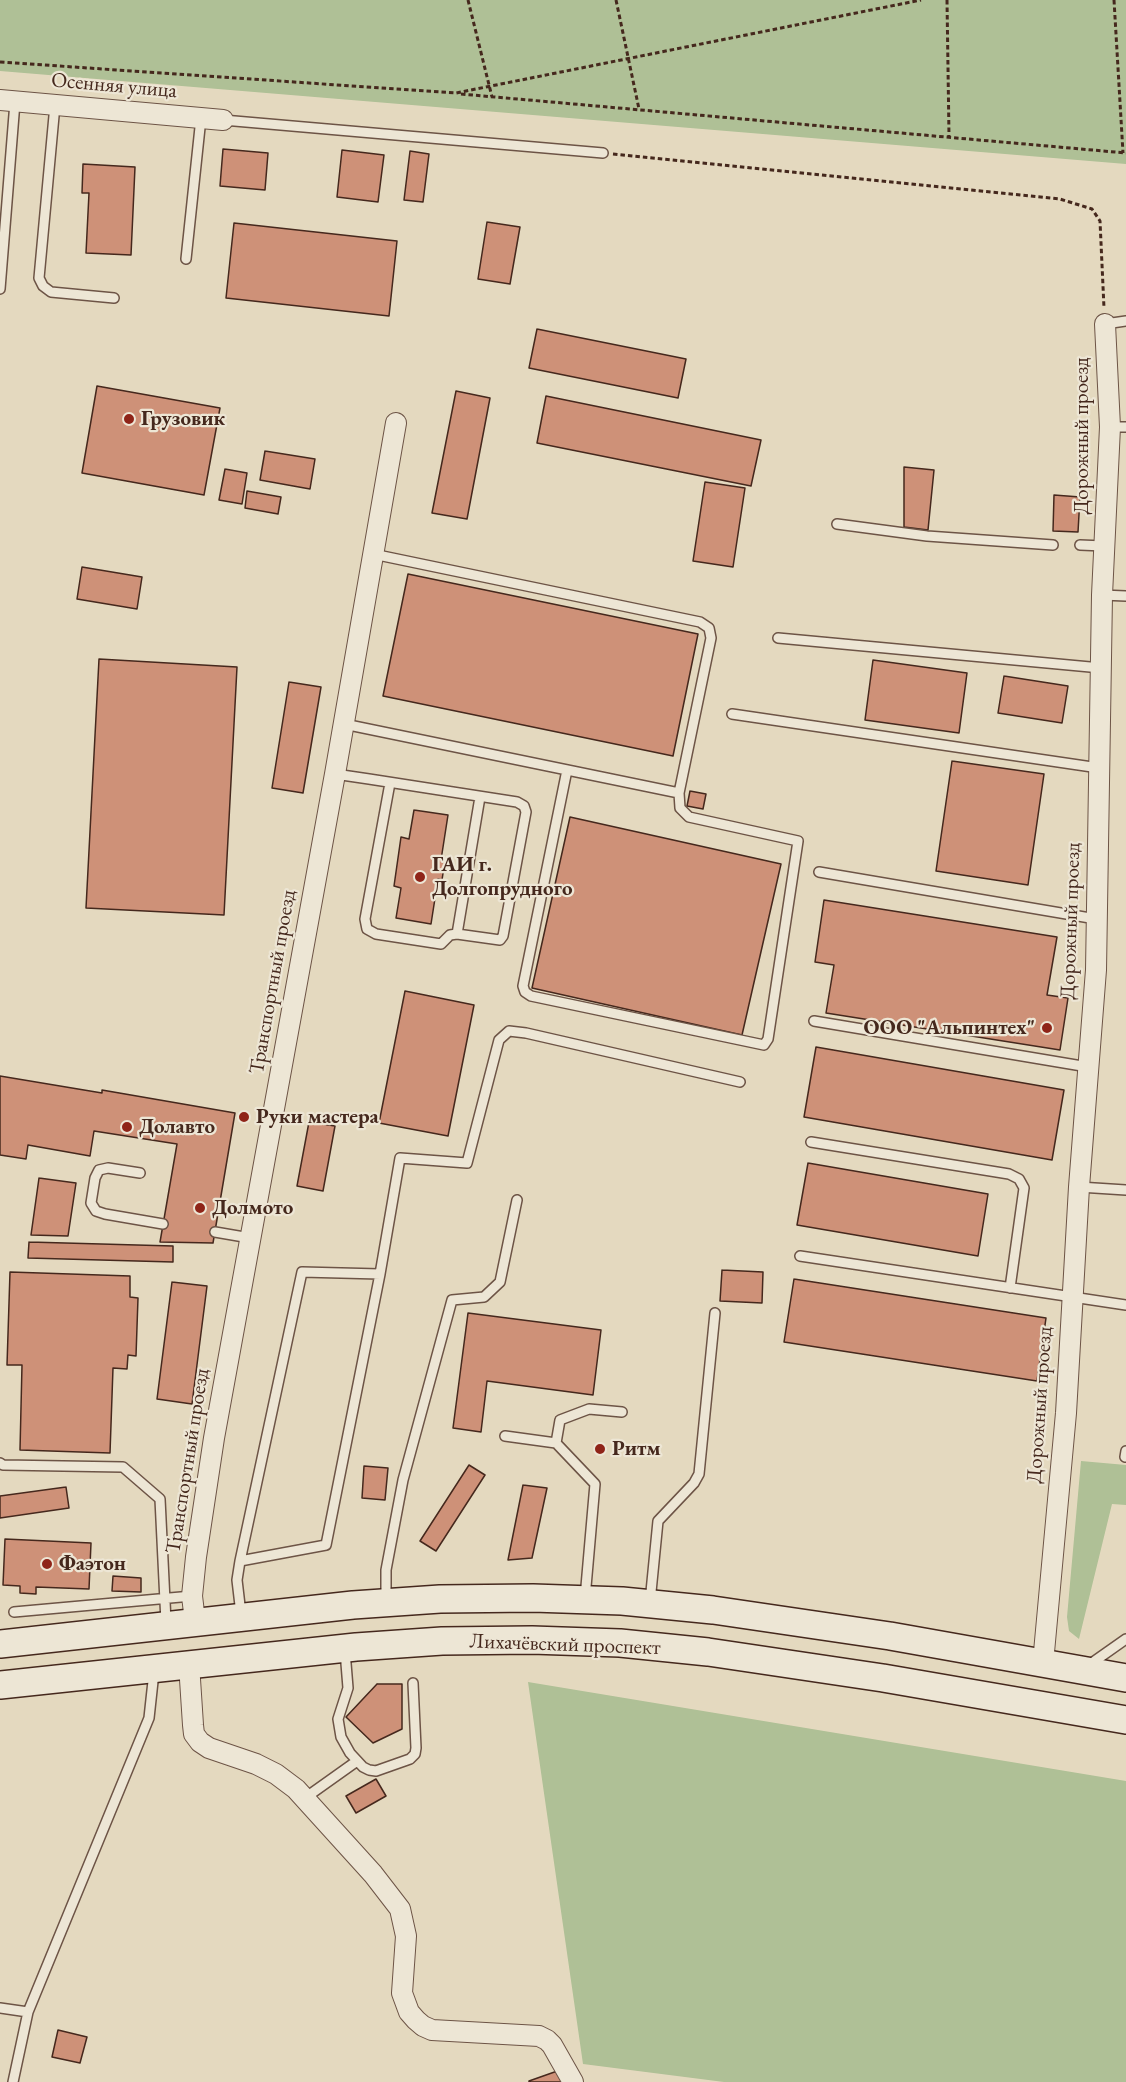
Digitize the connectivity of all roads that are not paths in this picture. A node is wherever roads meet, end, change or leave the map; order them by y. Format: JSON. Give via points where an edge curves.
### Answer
{"nodes":[{"id":1,"x":7,"y":101,"type":"edge"},
{"id":2,"x":56,"y":105,"type":"junction"},
{"id":3,"x":201,"y":118,"type":"junction"},
{"id":4,"x":223,"y":120,"type":"joint"},
{"id":5,"x":603,"y":153,"type":"road end"},
{"id":6,"x":4,"y":182,"type":"edge"},
{"id":7,"x":186,"y":259,"type":"dead end"},
{"id":8,"x":0,"y":289,"type":"edge"},
{"id":9,"x":114,"y":298,"type":"dead end"},
{"id":10,"x":1126,"y":321,"type":"edge"},
{"id":11,"x":1105,"y":324,"type":"joint"},
{"id":12,"x":396,"y":423,"type":"dead end"},
{"id":13,"x":1118,"y":427,"type":"edge"},
{"id":14,"x":837,"y":524,"type":"dead end"},
{"id":15,"x":1053,"y":545,"type":"dead end"},
{"id":16,"x":1080,"y":545,"type":"dead end"},
{"id":17,"x":1104,"y":546,"type":"junction"},
{"id":18,"x":373,"y":554,"type":"junction"},
{"id":19,"x":1102,"y":595,"type":"junction"},
{"id":20,"x":1126,"y":596,"type":"edge"},
{"id":21,"x":778,"y":639,"type":"dead end"},
{"id":22,"x":1101,"y":668,"type":"junction"},
{"id":23,"x":732,"y":714,"type":"dead end"},
{"id":24,"x":344,"y":724,"type":"junction"},
{"id":25,"x":1099,"y":768,"type":"junction"},
{"id":26,"x":567,"y":770,"type":"junction"},
{"id":27,"x":335,"y":774,"type":"junction"},
{"id":28,"x":390,"y":783,"type":"junction"},
{"id":29,"x":679,"y":793,"type":"junction"},
{"id":30,"x":480,"y":796,"type":"junction"},
{"id":31,"x":819,"y":872,"type":"dead end"},
{"id":32,"x":1096,"y":919,"type":"junction"},
{"id":33,"x":457,"y":934,"type":"junction"},
{"id":34,"x":814,"y":1021,"type":"dead end"},
{"id":35,"x":1088,"y":1067,"type":"junction"},
{"id":36,"x":740,"y":1082,"type":"dead end"},
{"id":37,"x":811,"y":1142,"type":"dead end"},
{"id":38,"x":140,"y":1173,"type":"dead end"},
{"id":39,"x":1079,"y":1187,"type":"junction"},
{"id":40,"x":1126,"y":1190,"type":"edge"},
{"id":41,"x":517,"y":1200,"type":"dead end"},
{"id":42,"x":163,"y":1224,"type":"dead end"},
{"id":43,"x":214,"y":1233,"type":"dead end"},
{"id":44,"x":250,"y":1238,"type":"junction"},
{"id":45,"x":800,"y":1256,"type":"dead end"},
{"id":46,"x":380,"y":1274,"type":"junction"},
{"id":47,"x":1010,"y":1288,"type":"junction"},
{"id":48,"x":1072,"y":1297,"type":"junction"},
{"id":49,"x":1126,"y":1305,"type":"edge"},
{"id":50,"x":715,"y":1313,"type":"dead end"},
{"id":51,"x":622,"y":1412,"type":"dead end"},
{"id":52,"x":506,"y":1436,"type":"dead end"},
{"id":53,"x":556,"y":1443,"type":"junction"},
{"id":54,"x":0,"y":1463,"type":"edge"},
{"id":55,"x":240,"y":1561,"type":"junction"},
{"id":56,"x":585,"y":1600,"type":"junction"},
{"id":57,"x":386,"y":1603,"type":"junction"},
{"id":58,"x":650,"y":1604,"type":"junction"},
{"id":59,"x":193,"y":1609,"type":"junction"},
{"id":60,"x":166,"y":1611,"type":"junction"},
{"id":61,"x":14,"y":1612,"type":"dead end"},
{"id":62,"x":241,"y":1616,"type":"junction"},
{"id":63,"x":1126,"y":1639,"type":"edge"},
{"id":64,"x":0,"y":1644,"type":"edge"},
{"id":65,"x":344,"y":1648,"type":"junction"},
{"id":66,"x":1042,"y":1663,"type":"junction"},
{"id":67,"x":189,"y":1664,"type":"junction"},
{"id":68,"x":155,"y":1668,"type":"junction"},
{"id":69,"x":1083,"y":1670,"type":"junction"},
{"id":70,"x":1126,"y":1678,"type":"edge"},
{"id":71,"x":413,"y":1683,"type":"dead end"},
{"id":72,"x":0,"y":1685,"type":"edge"},
{"id":73,"x":1126,"y":1720,"type":"edge"},
{"id":74,"x":357,"y":1761,"type":"junction"},
{"id":75,"x":305,"y":1798,"type":"junction"},
{"id":76,"x":0,"y":2008,"type":"edge"},
{"id":77,"x":28,"y":2012,"type":"junction"},
{"id":78,"x":14,"y":2082,"type":"edge"},
{"id":79,"x":573,"y":2082,"type":"edge"}],
"edges":[{"from":1,"to":2,"type":"street","name":"Осенняя улица"},
{"from":1,"to":6,"type":"lane"},
{"from":2,"to":3,"type":"street","name":"Осенняя улица"},
{"from":2,"to":9,"type":"lane","via":[[39,278],[51,292]]},
{"from":3,"to":4,"type":"street","name":"Осенняя улица"},
{"from":3,"to":7,"type":"lane"},
{"from":4,"to":5,"type":"lane"},
{"from":6,"to":8,"type":"lane"},
{"from":10,"to":11,"type":"lane"},
{"from":11,"to":13,"type":"street","name":"Дорожный проезд"},
{"from":12,"to":18,"type":"street","name":"Транспортный проезд"},
{"from":13,"to":17,"type":"street","name":"Дорожный проезд"},
{"from":14,"to":15,"type":"lane","via":[[927,536]]},
{"from":16,"to":17,"type":"lane"},
{"from":17,"to":19,"type":"street","name":"Дорожный проезд"},
{"from":18,"to":24,"type":"street","name":"Транспортный проезд"},
{"from":18,"to":29,"type":"lane","via":[[700,622],[709,628],[711,638]]},
{"from":19,"to":20,"type":"lane"},
{"from":19,"to":22,"type":"street","name":"Дорожный проезд"},
{"from":21,"to":22,"type":"lane"},
{"from":22,"to":25,"type":"street","name":"Дорожный проезд"},
{"from":23,"to":25,"type":"lane"},
{"from":24,"to":26,"type":"lane"},
{"from":24,"to":27,"type":"street","name":"Транспортный проезд"},
{"from":25,"to":32,"type":"street","name":"Дорожный проезд"},
{"from":26,"to":29,"type":"lane"},
{"from":26,"to":29,"type":"lane","via":[[523,986],[525,992],[765,1045],[798,841],[689,817],[680,808]]},
{"from":27,"to":28,"type":"lane"},
{"from":27,"to":44,"type":"street","name":"Транспортный проезд"},
{"from":28,"to":30,"type":"lane"},
{"from":28,"to":33,"type":"lane","via":[[365,919],[367,930],[441,945],[450,935]]},
{"from":30,"to":33,"type":"lane"},
{"from":30,"to":33,"type":"lane","via":[[517,802],[526,812],[503,936],[494,940]]},
{"from":31,"to":32,"type":"lane"},
{"from":32,"to":35,"type":"street","name":"Дорожный проезд"},
{"from":34,"to":35,"type":"lane"},
{"from":35,"to":39,"type":"street","name":"Дорожный проезд"},
{"from":36,"to":46,"type":"lane","via":[[509,1031],[499,1040],[467,1163],[399,1158]]},
{"from":37,"to":47,"type":"lane","via":[[1009,1174],[1019,1179],[1024,1188]]},
{"from":38,"to":42,"type":"lane","via":[[99,1170],[91,1203],[96,1211],[105,1214]]},
{"from":39,"to":40,"type":"lane"},
{"from":39,"to":48,"type":"street","name":"Дорожный проезд"},
{"from":41,"to":57,"type":"lane","via":[[500,1282],[484,1296],[452,1300],[403,1480],[386,1570]]},
{"from":43,"to":44,"type":"lane"},
{"from":44,"to":59,"type":"street","name":"Транспортный проезд","via":[[214,1438],[196,1557]]},
{"from":45,"to":47,"type":"lane"},
{"from":46,"to":55,"type":"lane","via":[[326,1545]]},
{"from":46,"to":55,"type":"lane","via":[[302,1272]]},
{"from":47,"to":48,"type":"lane"},
{"from":48,"to":49,"type":"lane"},
{"from":48,"to":66,"type":"street","name":"Дорожный проезд"},
{"from":50,"to":58,"type":"lane","via":[[699,1474],[658,1521]]},
{"from":51,"to":53,"type":"lane","via":[[589,1409],[560,1420]]},
{"from":52,"to":53,"type":"lane"},
{"from":53,"to":56,"type":"lane","via":[[595,1484]]},
{"from":54,"to":60,"type":"lane","via":[[123,1467],[160,1499]]},
{"from":55,"to":62,"type":"lane","via":[[237,1580]]},
{"from":56,"to":57,"type":"main road","name":"Лихачёвский проспект","via":[[440,1599]]},
{"from":56,"to":58,"type":"main road","name":"Лихачёвский проспект"},
{"from":57,"to":62,"type":"main road","name":"Лихачёвский проспект"},
{"from":58,"to":66,"type":"main road","name":"Лихачёвский проспект","via":[[812,1624]]},
{"from":59,"to":60,"type":"main road","name":"Лихачёвский проспект"},
{"from":59,"to":62,"type":"main road","name":"Лихачёвский проспект"},
{"from":60,"to":61,"type":"lane"},
{"from":60,"to":64,"type":"main road","name":"Лихачёвский проспект"},
{"from":63,"to":69,"type":"lane"},
{"from":65,"to":67,"type":"main road","name":"Лихачёвский проспект"},
{"from":65,"to":73,"type":"main road","name":"Лихачёвский проспект","via":[[442,1641],[620,1643],[795,1664]]},
{"from":65,"to":74,"type":"lane","via":[[348,1688],[338,1719],[341,1737]]},
{"from":66,"to":69,"type":"main road","name":"Лихачёвский проспект"},
{"from":67,"to":68,"type":"main road","name":"Лихачёвский проспект"},
{"from":67,"to":75,"type":"street","via":[[193,1725],[200,1742],[276,1774]]},
{"from":68,"to":72,"type":"main road","name":"Лихачёвский проспект"},
{"from":68,"to":77,"type":"lane","via":[[149,1718]]},
{"from":69,"to":70,"type":"main road","name":"Лихачёвский проспект"},
{"from":71,"to":74,"type":"lane","via":[[415,1754],[376,1771]]},
{"from":74,"to":75,"type":"lane"},
{"from":75,"to":79,"type":"street","via":[[400,1909],[406,1936],[402,1993],[416,2020],[432,2030],[538,2036],[552,2045]]},
{"from":76,"to":77,"type":"lane"},
{"from":77,"to":78,"type":"lane"}]}
